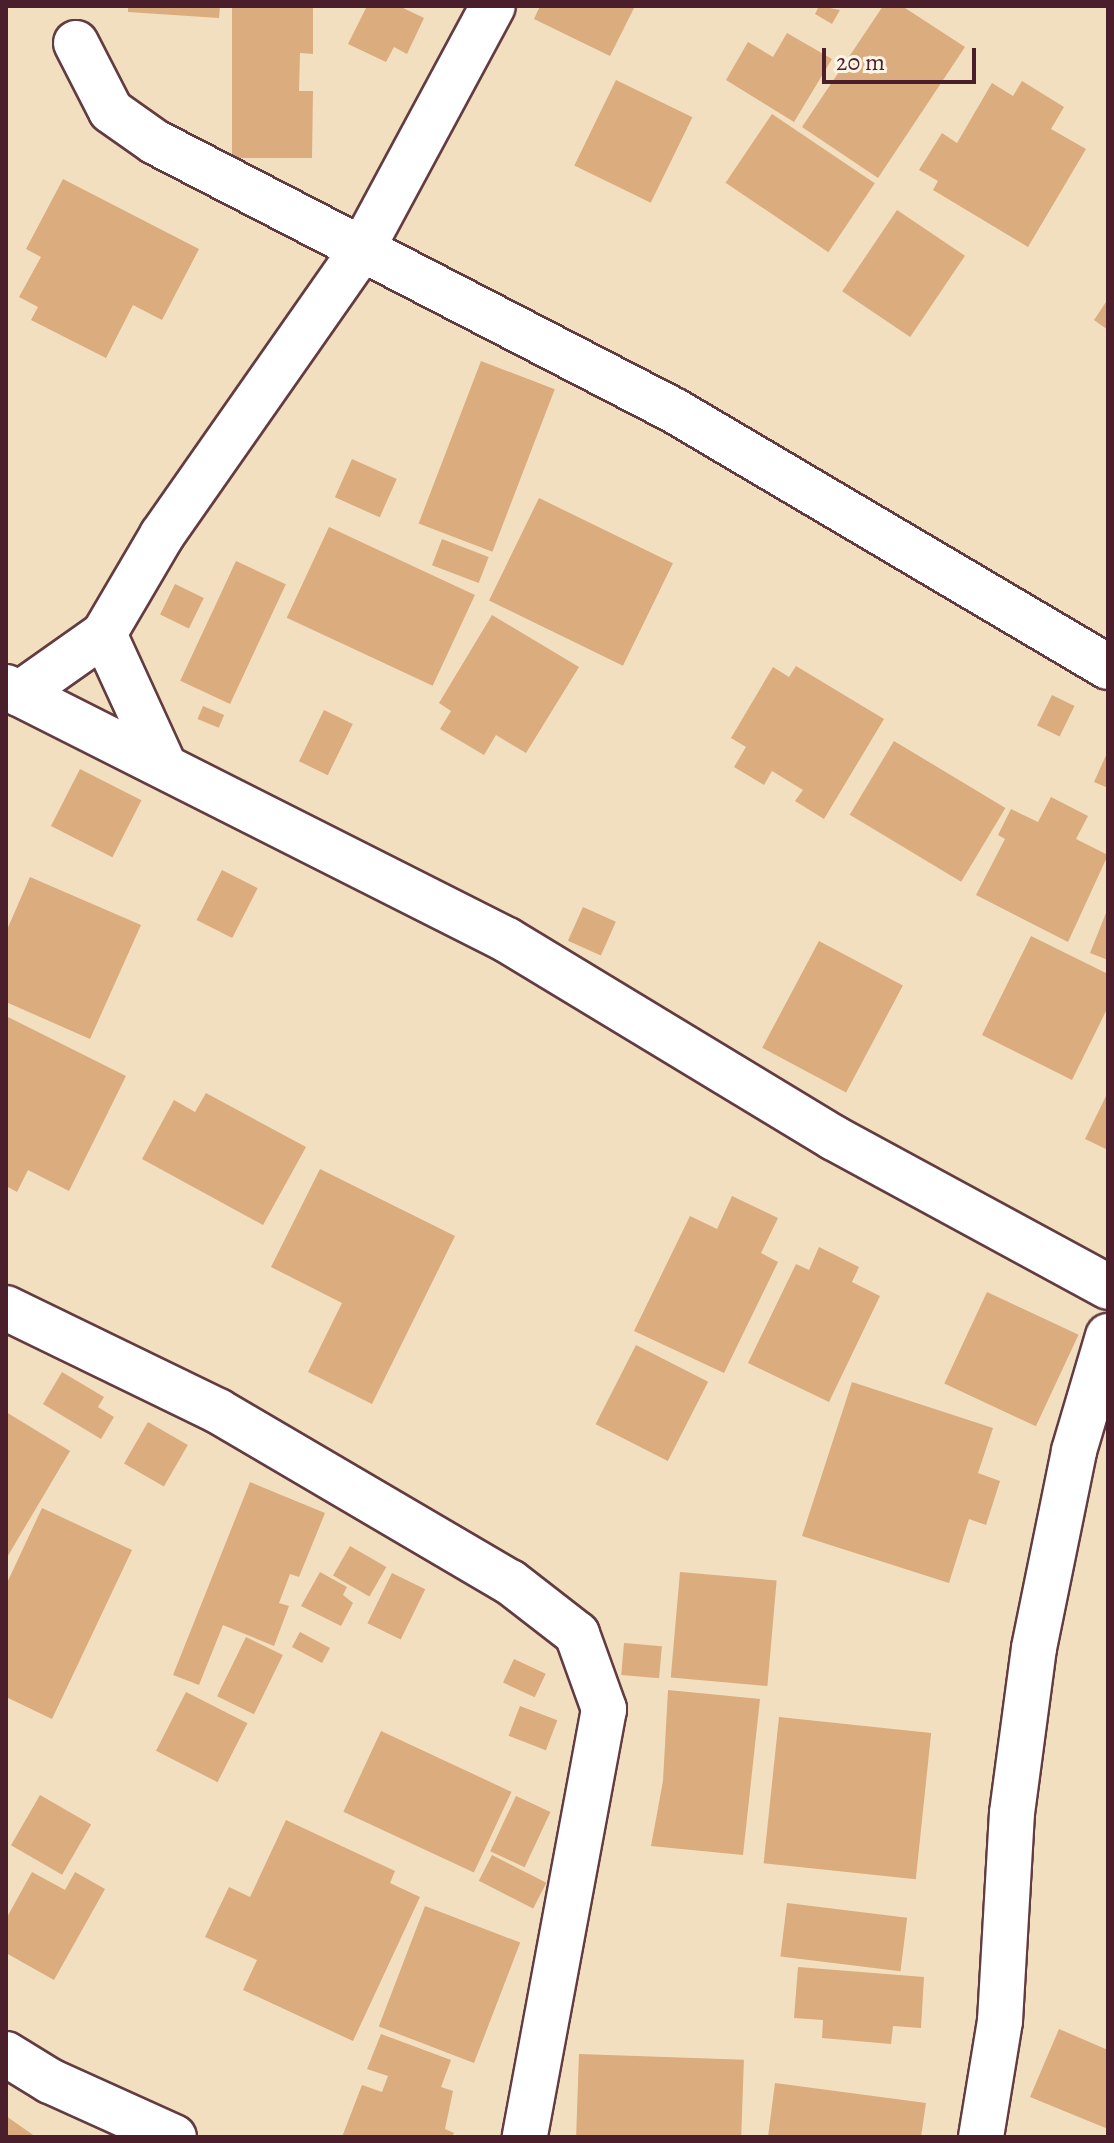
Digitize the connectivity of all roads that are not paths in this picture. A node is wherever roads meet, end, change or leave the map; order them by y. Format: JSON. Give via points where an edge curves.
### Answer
{"nodes":[{"id":1,"x":493,"y":6,"type":"edge"},
{"id":2,"x":76,"y":43,"type":"dead end"},
{"id":3,"x":361,"y":251,"type":"junction"},
{"id":4,"x":104,"y":634,"type":"junction"},
{"id":5,"x":1108,"y":667,"type":"edge"},
{"id":6,"x":13,"y":690,"type":"edge"},
{"id":7,"x":164,"y":765,"type":"junction"},
{"id":8,"x":1108,"y":1287,"type":"edge"},
{"id":9,"x":6,"y":1308,"type":"edge"},
{"id":10,"x":1108,"y":1336,"type":"edge"},
{"id":11,"x":6,"y":2054,"type":"edge"},
{"id":12,"x":174,"y":2137,"type":"edge"},
{"id":13,"x":525,"y":2137,"type":"edge"},
{"id":14,"x":981,"y":2137,"type":"edge"}],
"edges":[{"from":1,"to":3,"type":"street"},
{"from":2,"to":3,"type":"street","via":[[111,111],[155,142]]},
{"from":3,"to":4,"type":"street","via":[[162,535]]},
{"from":3,"to":5,"type":"street","via":[[675,411]]},
{"from":4,"to":6,"type":"street"},
{"from":4,"to":7,"type":"street"},
{"from":6,"to":7,"type":"street"},
{"from":7,"to":8,"type":"street","via":[[507,940],[834,1138]]},
{"from":9,"to":13,"type":"street","via":[[218,1411],[510,1582],[577,1634],[604,1709]]},
{"from":10,"to":14,"type":"street","via":[[1074,1451],[1034,1648],[1012,1813],[1000,2021]]},
{"from":11,"to":12,"type":"street","via":[[50,2081]]}]}
